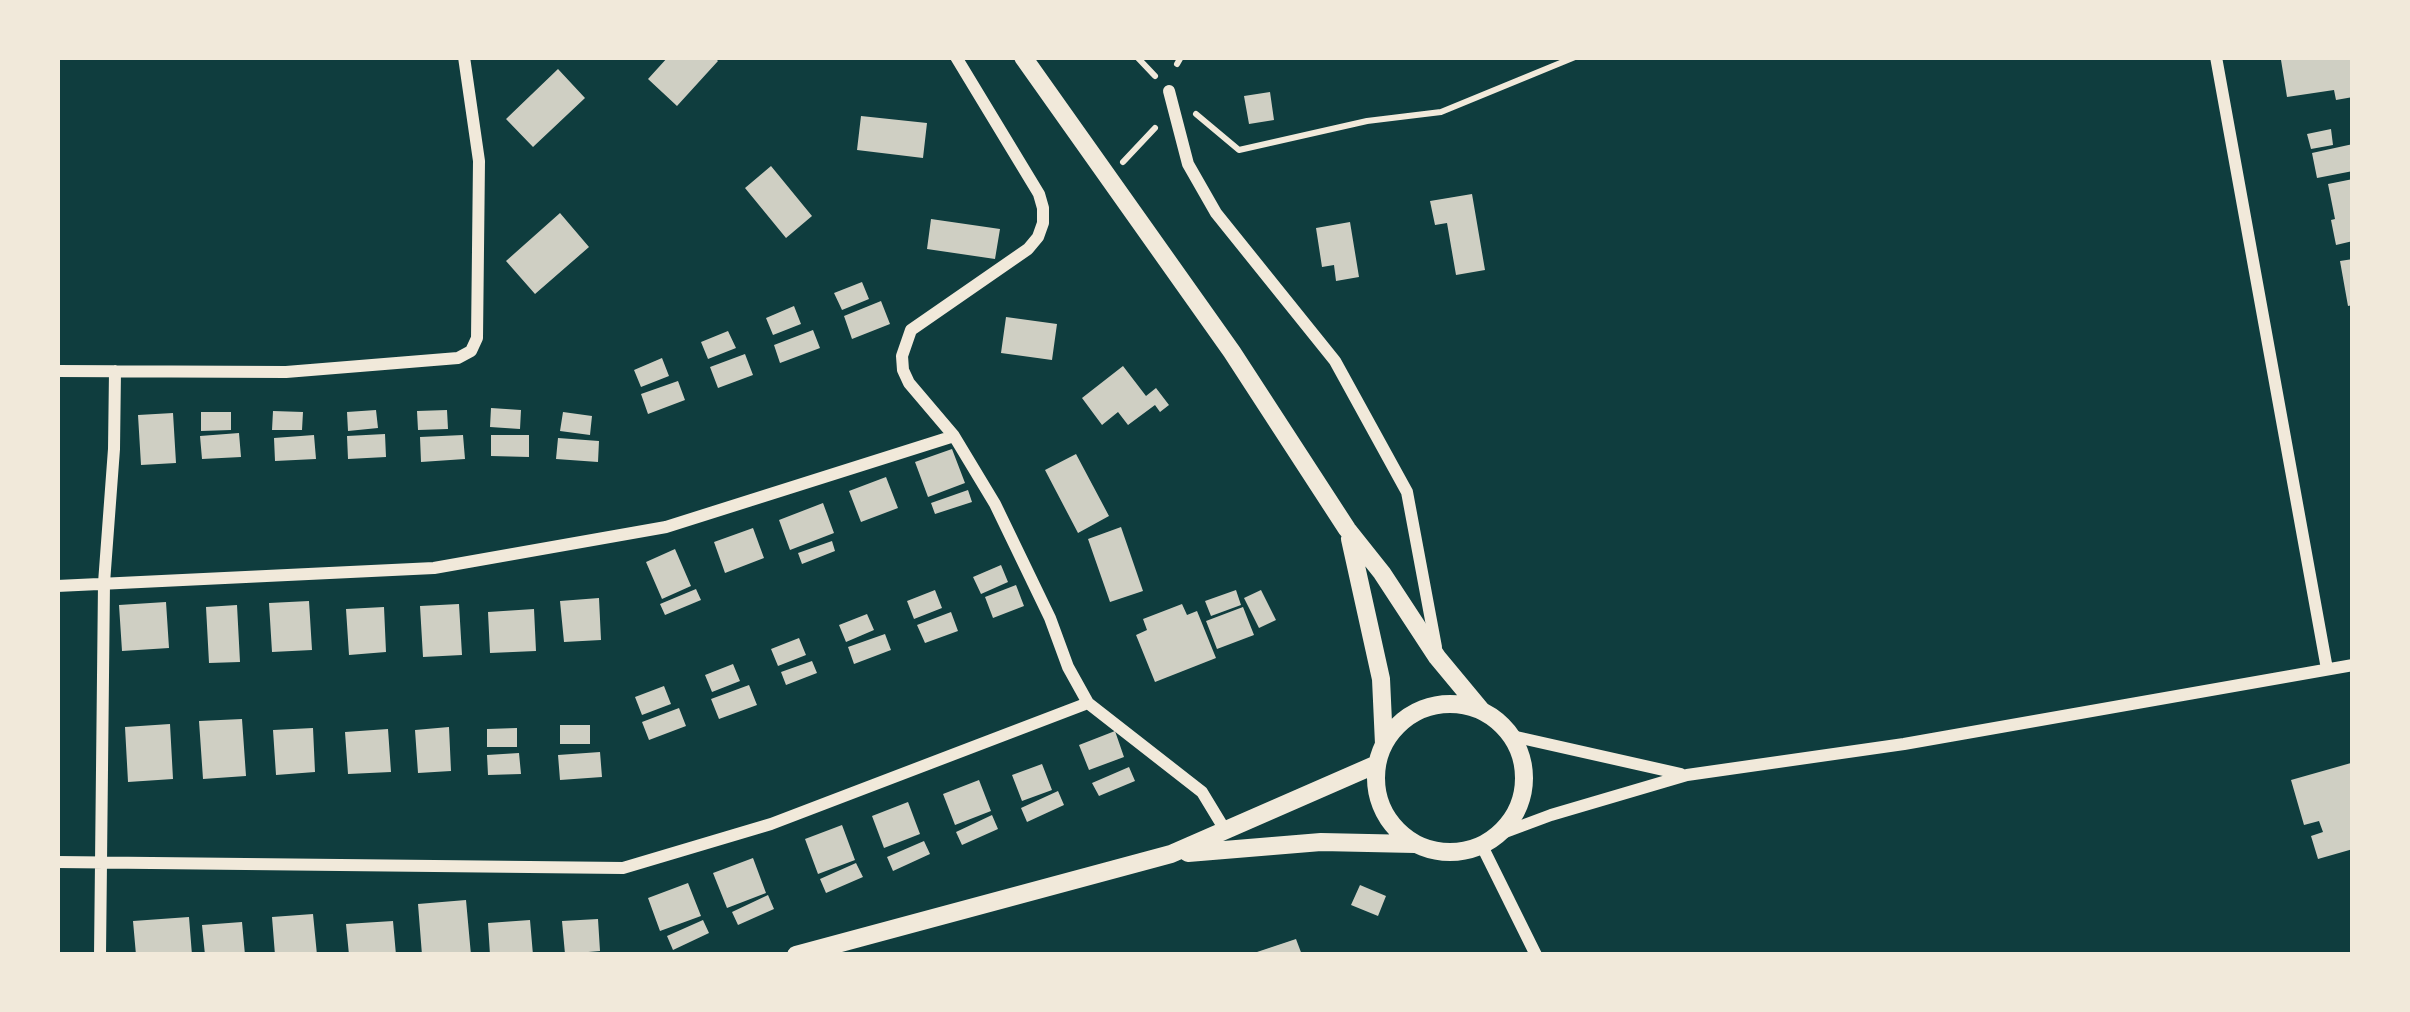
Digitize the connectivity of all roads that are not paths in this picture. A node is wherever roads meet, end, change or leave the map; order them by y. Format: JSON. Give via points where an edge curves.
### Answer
{"nodes":[{"id":1,"x":464,"y":57,"type":"edge"},
{"id":2,"x":956,"y":57,"type":"edge"},
{"id":3,"x":1023,"y":57,"type":"edge"},
{"id":4,"x":2216,"y":57,"type":"edge"},
{"id":5,"x":1169,"y":91,"type":"road end"},
{"id":6,"x":57,"y":371,"type":"edge"},
{"id":7,"x":115,"y":371,"type":"junction"},
{"id":8,"x":954,"y":436,"type":"junction"},
{"id":9,"x":1347,"y":529,"type":"junction"},
{"id":10,"x":104,"y":583,"type":"junction"},
{"id":11,"x":57,"y":586,"type":"edge"},
{"id":12,"x":1437,"y":656,"type":"junction"},
{"id":13,"x":2353,"y":664,"type":"edge"},
{"id":14,"x":2326,"y":669,"type":"junction"},
{"id":15,"x":1088,"y":703,"type":"junction"},
{"id":16,"x":1481,"y":710,"type":"junction"},
{"id":17,"x":1512,"y":736,"type":"junction"},
{"id":18,"x":1384,"y":743,"type":"junction"},
{"id":19,"x":1377,"y":764,"type":"junction"},
{"id":20,"x":1687,"y":775,"type":"junction"},
{"id":21,"x":1225,"y":830,"type":"junction"},
{"id":22,"x":1500,"y":834,"type":"junction"},
{"id":23,"x":1415,"y":844,"type":"junction"},
{"id":24,"x":1482,"y":846,"type":"junction"},
{"id":25,"x":1171,"y":854,"type":"junction"},
{"id":26,"x":57,"y":862,"type":"edge"},
{"id":27,"x":99,"y":864,"type":"junction"},
{"id":28,"x":100,"y":955,"type":"edge"},
{"id":29,"x":796,"y":955,"type":"edge"},
{"id":30,"x":1536,"y":955,"type":"edge"}],
"edges":[{"from":1,"to":7,"type":"street","via":[[478,161],[471,351],[286,372]]},
{"from":2,"to":8,"type":"street","via":[[1039,194],[1043,223],[1028,249],[921,321],[904,342],[909,383]]},
{"from":3,"to":9,"type":"main road"},
{"from":4,"to":14,"type":"street"},
{"from":5,"to":12,"type":"street","via":[[1188,164],[1216,213],[1335,361],[1407,492]]},
{"from":6,"to":7,"type":"street"},
{"from":7,"to":10,"type":"street"},
{"from":8,"to":10,"type":"street","via":[[666,527],[434,568]]},
{"from":8,"to":15,"type":"street","via":[[995,504]]},
{"from":9,"to":12,"type":"main road"},
{"from":9,"to":18,"type":"main road","via":[[1381,680]]},
{"from":10,"to":11,"type":"street"},
{"from":10,"to":27,"type":"street"},
{"from":12,"to":16,"type":"main road"},
{"from":13,"to":14,"type":"street"},
{"from":14,"to":20,"type":"street"},
{"from":15,"to":21,"type":"street","via":[[1202,791]]},
{"from":15,"to":27,"type":"street","via":[[771,824],[623,868]]},
{"from":16,"to":17,"type":"main road"},
{"from":16,"to":18,"type":"main road","via":[[1438,704],[1416,711]]},
{"from":17,"to":20,"type":"street"},
{"from":17,"to":22,"type":"main road","via":[[1525,777],[1514,818]]},
{"from":18,"to":19,"type":"main road"},
{"from":19,"to":21,"type":"main road"},
{"from":19,"to":23,"type":"main road","via":[[1383,810]]},
{"from":20,"to":22,"type":"street"},
{"from":21,"to":25,"type":"main road"},
{"from":22,"to":24,"type":"main road"},
{"from":23,"to":24,"type":"main road","via":[[1448,853]]},
{"from":23,"to":25,"type":"main road"},
{"from":24,"to":30,"type":"street"},
{"from":25,"to":29,"type":"main road"},
{"from":26,"to":27,"type":"street"},
{"from":27,"to":28,"type":"street"}]}
